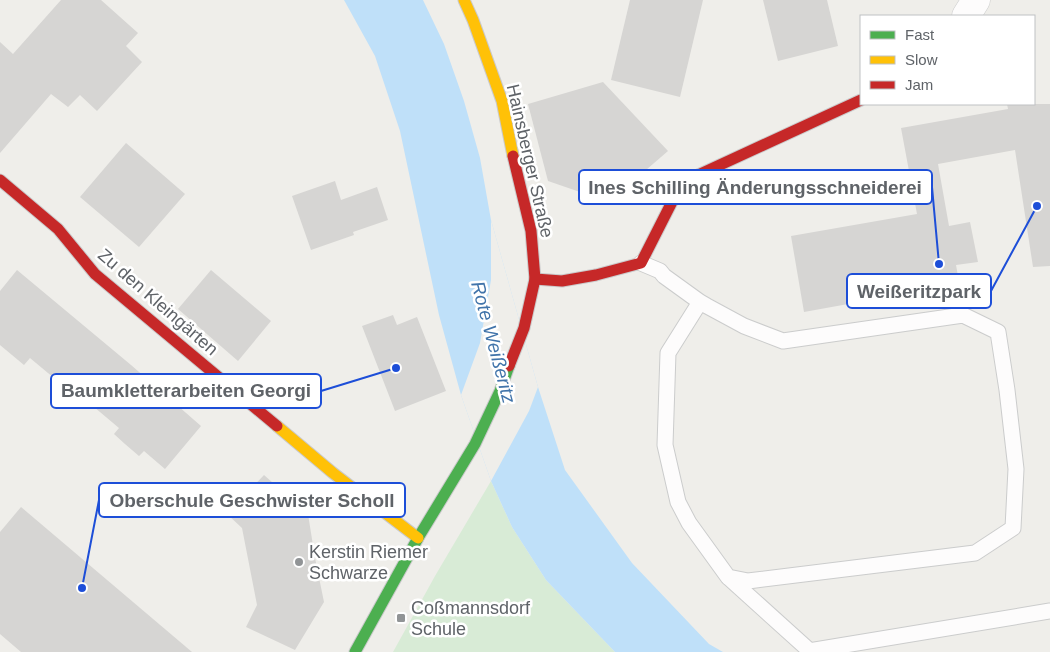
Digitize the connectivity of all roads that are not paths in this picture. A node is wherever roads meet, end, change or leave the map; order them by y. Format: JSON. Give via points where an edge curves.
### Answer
{"nodes":[{"id":1,"x":464,"y":0,"type":"edge"},
{"id":2,"x":976,"y":0,"type":"edge"},
{"id":3,"x":967,"y":15,"type":"edge"},
{"id":4,"x":860,"y":100,"type":"edge"},
{"id":5,"x":0,"y":180,"type":"edge"},
{"id":6,"x":641,"y":263,"type":"junction"},
{"id":7,"x":535,"y":279,"type":"junction"},
{"id":8,"x":700,"y":302,"type":"junction"},
{"id":9,"x":418,"y":538,"type":"junction"},
{"id":10,"x":728,"y":577,"type":"junction"},
{"id":11,"x":1050,"y":611,"type":"edge"},
{"id":12,"x":810,"y":651,"type":"edge"},
{"id":13,"x":355,"y":652,"type":"edge"}],
"edges":[{"from":1,"to":7,"type":"street","name":"Hainsberger Straße","via":[[502,101],[531,231]]},
{"from":2,"to":3,"type":"street"},
{"from":4,"to":6,"type":"street","via":[[696,176],[675,196]]},
{"from":5,"to":9,"type":"street","name":"Zu den Kleingärten","via":[[58,229],[95,274],[333,473]]},
{"from":6,"to":7,"type":"street","via":[[562,281]]},
{"from":6,"to":8,"type":"lane","via":[[660,271]]},
{"from":7,"to":9,"type":"street","name":"Hainsberger Straße","via":[[524,328],[500,391],[475,444]]},
{"from":8,"to":10,"type":"lane","via":[[668,353],[665,445],[678,502]]},
{"from":8,"to":10,"type":"lane","via":[[744,326],[783,341],[963,315],[998,332],[1016,469],[1012,528],[975,553],[748,581]]},
{"from":9,"to":13,"type":"street","name":"Hainsberger Straße"},
{"from":10,"to":12,"type":"lane"},
{"from":11,"to":12,"type":"lane"}]}
